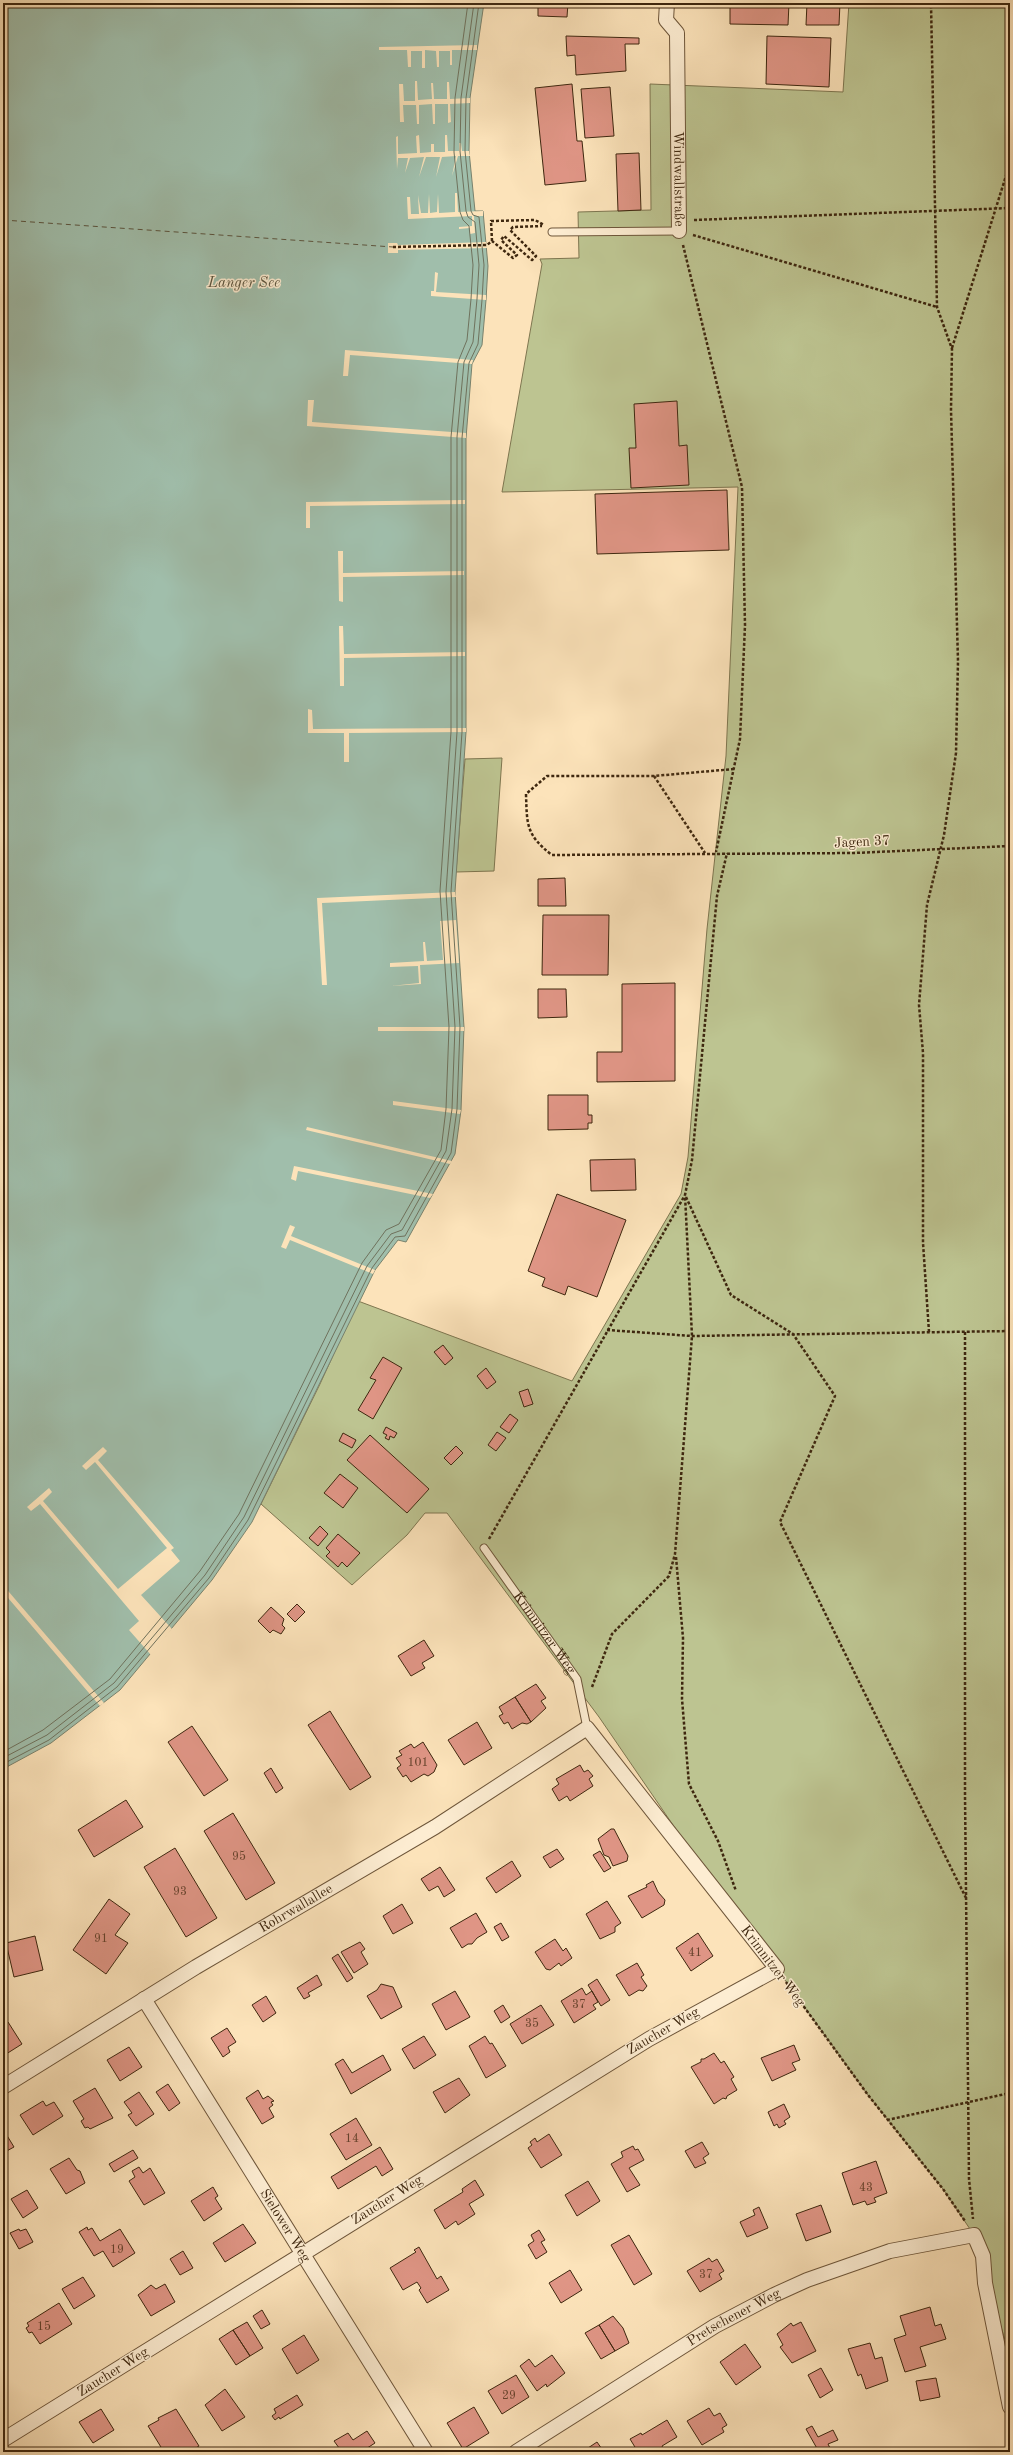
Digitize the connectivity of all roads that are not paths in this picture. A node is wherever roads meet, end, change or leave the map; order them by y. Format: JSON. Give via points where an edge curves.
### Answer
{"nodes":[{"id":1,"x":666,"y":3,"type":"edge"},
{"id":2,"x":679,"y":226,"type":"joint"},
{"id":3,"x":552,"y":232,"type":"dead end"},
{"id":4,"x":484,"y":1548,"type":"road end"},
{"id":5,"x":587,"y":1728,"type":"junction"},
{"id":6,"x":777,"y":1969,"type":"joint"},
{"id":7,"x":144,"y":1998,"type":"junction"},
{"id":8,"x":3,"y":2087,"type":"edge"},
{"id":9,"x":304,"y":2255,"type":"junction"},
{"id":10,"x":1010,"y":2407,"type":"edge"},
{"id":11,"x":3,"y":2440,"type":"edge"},
{"id":12,"x":426,"y":2452,"type":"edge"},
{"id":13,"x":516,"y":2452,"type":"edge"}],
"edges":[{"from":1,"to":2,"type":"street","name":"Windwallstraße","via":[[666,20],[677,33]]},
{"from":2,"to":3,"type":"lane","name":"Windwallstraße"},
{"from":4,"to":5,"type":"lane","name":"Krimnitzer Weg","via":[[576,1680]]},
{"from":5,"to":6,"type":"street","name":"Krimnitzer Weg"},
{"from":5,"to":7,"type":"street","name":"Rohrwallallee","via":[[435,1827]]},
{"from":6,"to":9,"type":"street","name":"Zaucher Weg","via":[[649,2038],[328,2237]]},
{"from":7,"to":8,"type":"street","name":"Rohrwallallee"},
{"from":7,"to":9,"type":"street","name":"Sielower Weg"},
{"from":9,"to":11,"type":"street","name":"Zaucher Weg"},
{"from":9,"to":12,"type":"street","name":"Sielower Weg"},
{"from":10,"to":13,"type":"street","name":"Pretschener Weg","via":[[985,2283],[983,2256],[974,2235],[961,2236],[890,2251],[807,2280],[774,2295],[716,2326]]}]}
